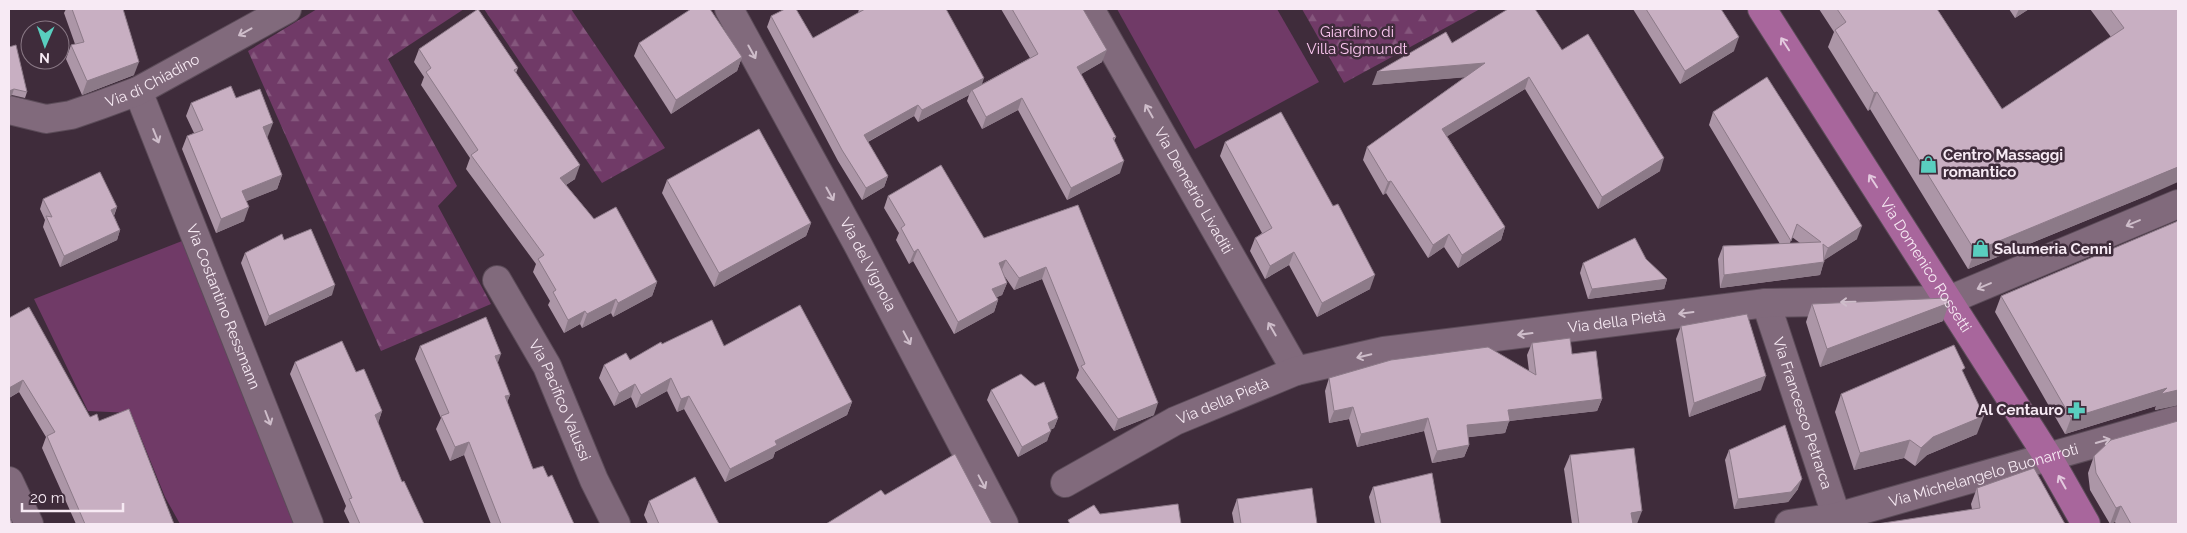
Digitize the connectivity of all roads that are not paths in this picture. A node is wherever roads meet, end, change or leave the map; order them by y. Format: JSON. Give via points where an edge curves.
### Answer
{"nodes":[{"id":1,"x":287,"y":9,"type":"edge"},
{"id":2,"x":729,"y":9,"type":"edge"},
{"id":3,"x":1090,"y":9,"type":"edge"},
{"id":4,"x":1762,"y":9,"type":"edge"},
{"id":5,"x":138,"y":91,"type":"junction"},
{"id":6,"x":9,"y":110,"type":"edge"},
{"id":7,"x":2178,"y":204,"type":"edge"},
{"id":8,"x":497,"y":280,"type":"dead end"},
{"id":9,"x":1949,"y":300,"type":"junction"},
{"id":10,"x":1766,"y":303,"type":"junction"},
{"id":11,"x":1296,"y":371,"type":"junction"},
{"id":12,"x":2178,"y":420,"type":"edge"},
{"id":13,"x":2048,"y":457,"type":"junction"},
{"id":14,"x":9,"y":481,"type":"edge"},
{"id":15,"x":1065,"y":483,"type":"dead end"},
{"id":16,"x":1838,"y":521,"type":"edge"},
{"id":17,"x":29,"y":524,"type":"edge"},
{"id":18,"x":309,"y":524,"type":"edge"},
{"id":19,"x":616,"y":524,"type":"edge"},
{"id":20,"x":1004,"y":524,"type":"edge"},
{"id":21,"x":1789,"y":524,"type":"edge"},
{"id":22,"x":2086,"y":524,"type":"edge"}],
"edges":[{"from":1,"to":5,"type":"street","name":"Via di Chiadino","one_way":true},
{"from":2,"to":20,"type":"street","name":"Via del Vignola","one_way":true,"via":[[857,243]]},
{"from":11,"to":3,"type":"street","name":"Via Demetrio Livaditi","one_way":true},
{"from":9,"to":4,"type":"main road","name":"Via Domenico Rossetti","one_way":true},
{"from":5,"to":6,"type":"street","name":"Via di Chiadino","via":[[71,115],[46,119]]},
{"from":5,"to":18,"type":"street","name":"Via Costantino Ressmann","one_way":true},
{"from":7,"to":9,"type":"street","name":"Via della Pietà","one_way":true},
{"from":8,"to":19,"type":"street","name":"Via Pacifico Valussi","via":[[547,366],[594,480]]},
{"from":9,"to":10,"type":"street","name":"Via della Pietà","one_way":true},
{"from":9,"to":13,"type":"main road","name":"Via Domenico Rossetti"},
{"from":10,"to":11,"type":"street","name":"Via della Pietà","one_way":true,"via":[[1384,351]]},
{"from":10,"to":16,"type":"street","name":"Via Francesco Petrarca"},
{"from":11,"to":15,"type":"street","name":"Via della Pietà","via":[[1175,421]]},
{"from":13,"to":12,"type":"street","name":"Via Michelangelo Buonarroti","one_way":true},
{"from":13,"to":16,"type":"street","name":"Via Michelangelo Buonarroti"},
{"from":22,"to":13,"type":"main road","name":"Via Domenico Rossetti","one_way":true},
{"from":14,"to":17,"type":"street"},
{"from":16,"to":21,"type":"street","name":"Via Michelangelo Buonarroti"}]}
